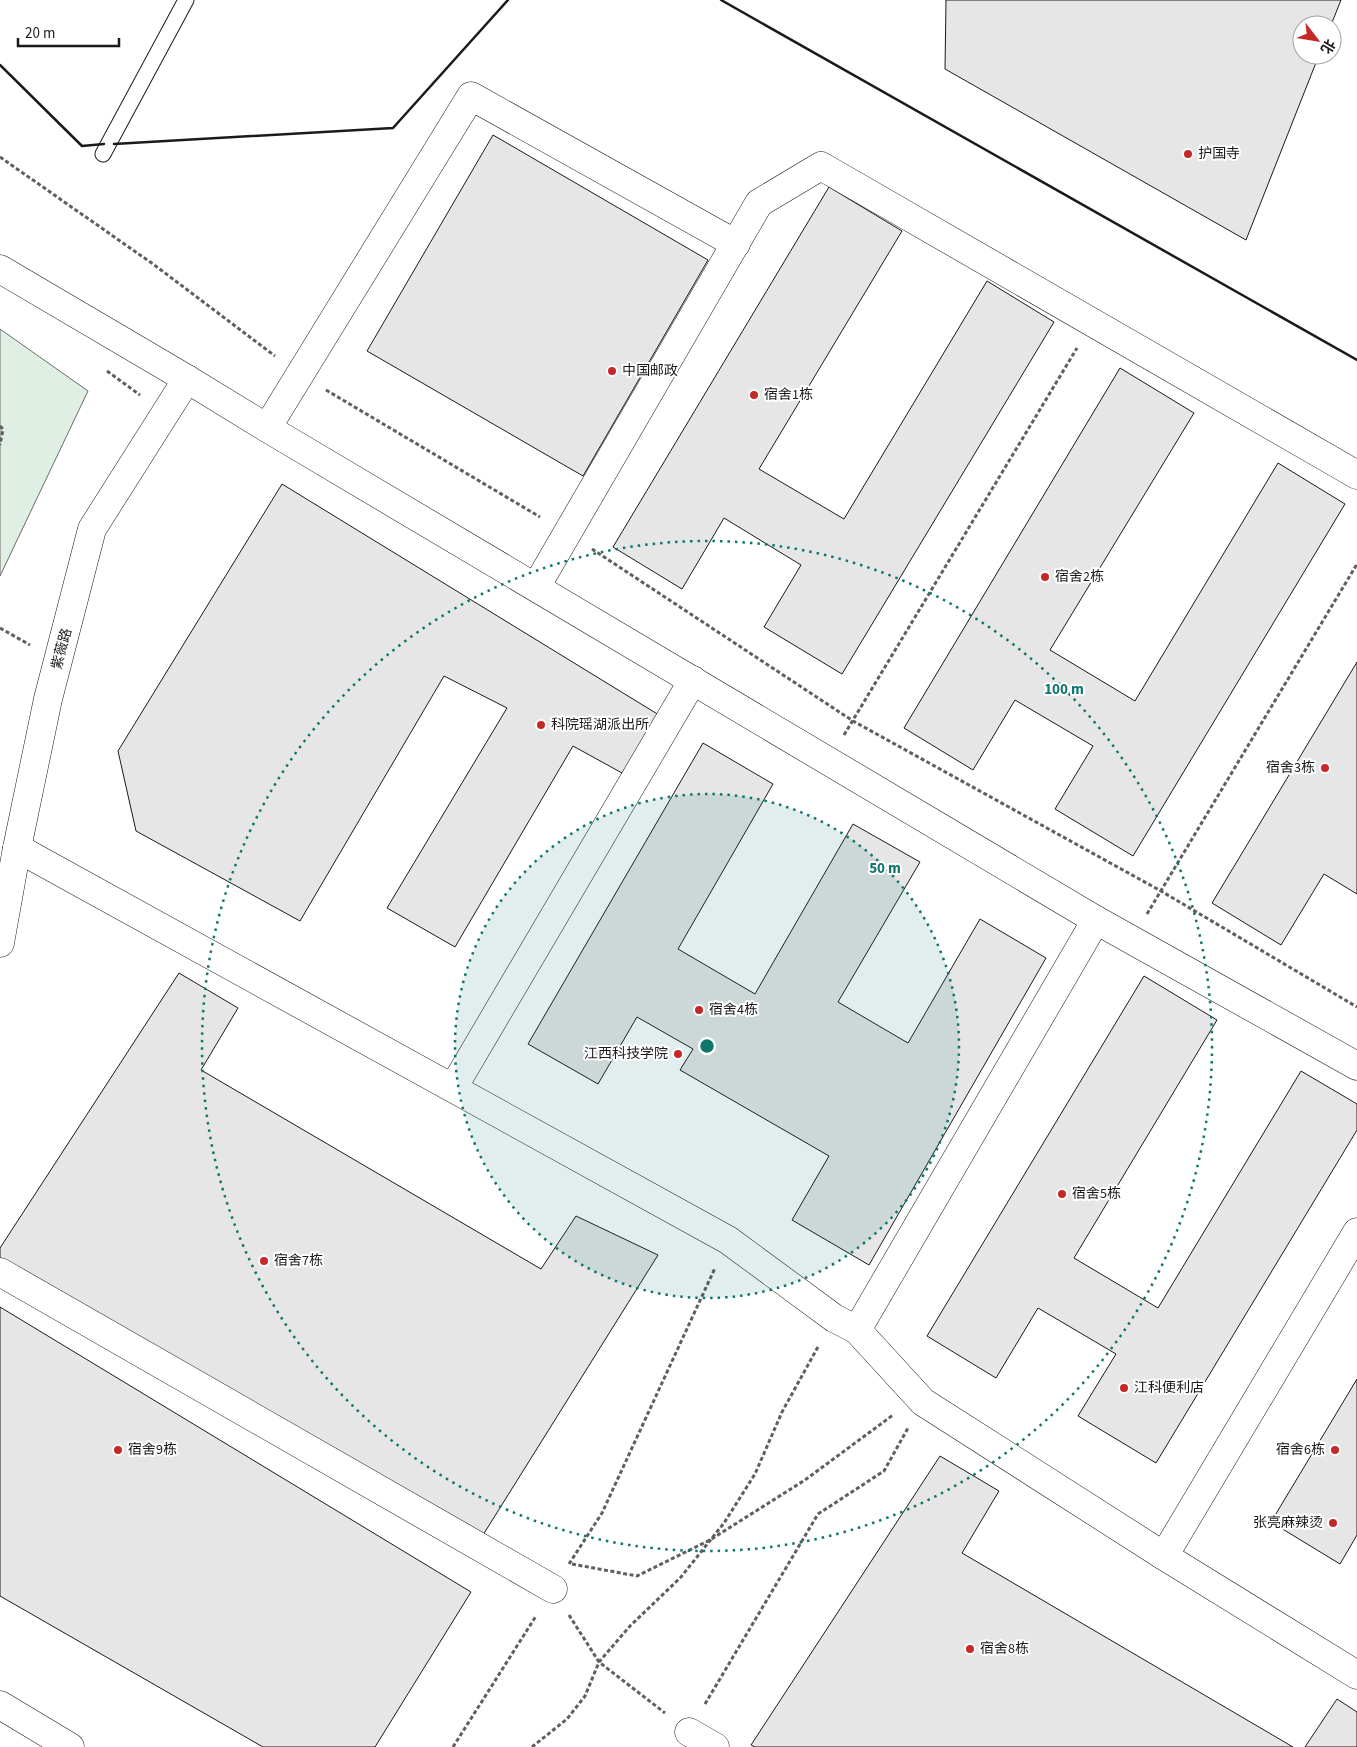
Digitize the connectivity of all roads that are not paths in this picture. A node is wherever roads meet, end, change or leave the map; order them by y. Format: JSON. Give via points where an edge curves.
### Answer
{"nodes":[{"id":1,"x":186,"y":0,"type":"edge"},
{"id":2,"x":103,"y":154,"type":"dead end"},
{"id":3,"x":736,"y":244,"type":"junction"},
{"id":4,"x":0,"y":269,"type":"edge"},
{"id":5,"x":187,"y":379,"type":"junction"},
{"id":6,"x":267,"y":428,"type":"junction"},
{"id":7,"x":1357,"y":475,"type":"edge"},
{"id":8,"x":536,"y":588,"type":"junction"},
{"id":9,"x":693,"y":680,"type":"junction"},
{"id":10,"x":17,"y":848,"type":"junction"},
{"id":11,"x":1096,"y":920,"type":"junction"},
{"id":12,"x":0,"y":944,"type":"edge"},
{"id":13,"x":1357,"y":1066,"type":"edge"},
{"id":14,"x":453,"y":1088,"type":"junction"},
{"id":15,"x":1357,"y":1232,"type":"edge"},
{"id":16,"x":0,"y":1272,"type":"edge"},
{"id":17,"x":846,"y":1324,"type":"junction"},
{"id":18,"x":1164,"y":1556,"type":"junction"},
{"id":19,"x":553,"y":1589,"type":"road end"},
{"id":20,"x":1357,"y":1675,"type":"edge"},
{"id":21,"x":0,"y":1706,"type":"edge"},
{"id":22,"x":689,"y":1732,"type":"road end"},
{"id":23,"x":70,"y":1747,"type":"edge"},
{"id":24,"x":715,"y":1747,"type":"edge"}],
"edges":[{"from":1,"to":2,"type":"lane"},
{"from":3,"to":6,"type":"street","via":[[471,96]]},
{"from":3,"to":7,"type":"street","via":[[759,203],[821,166]]},
{"from":3,"to":8,"type":"street"},
{"from":4,"to":5,"type":"street"},
{"from":5,"to":6,"type":"street"},
{"from":5,"to":10,"type":"street","name":"紫薇路","via":[[92,530],[48,699]]},
{"from":6,"to":8,"type":"street"},
{"from":8,"to":9,"type":"street"},
{"from":9,"to":11,"type":"street"},
{"from":9,"to":14,"type":"street"},
{"from":10,"to":12,"type":"street","name":"紫薇路"},
{"from":10,"to":14,"type":"street"},
{"from":11,"to":13,"type":"street"},
{"from":11,"to":17,"type":"street"},
{"from":14,"to":17,"type":"street","via":[[728,1240]]},
{"from":15,"to":18,"type":"street"},
{"from":16,"to":19,"type":"street"},
{"from":17,"to":18,"type":"street","via":[[923,1402]]},
{"from":18,"to":20,"type":"street"},
{"from":21,"to":23,"type":"street"},
{"from":22,"to":24,"type":"street"}]}
